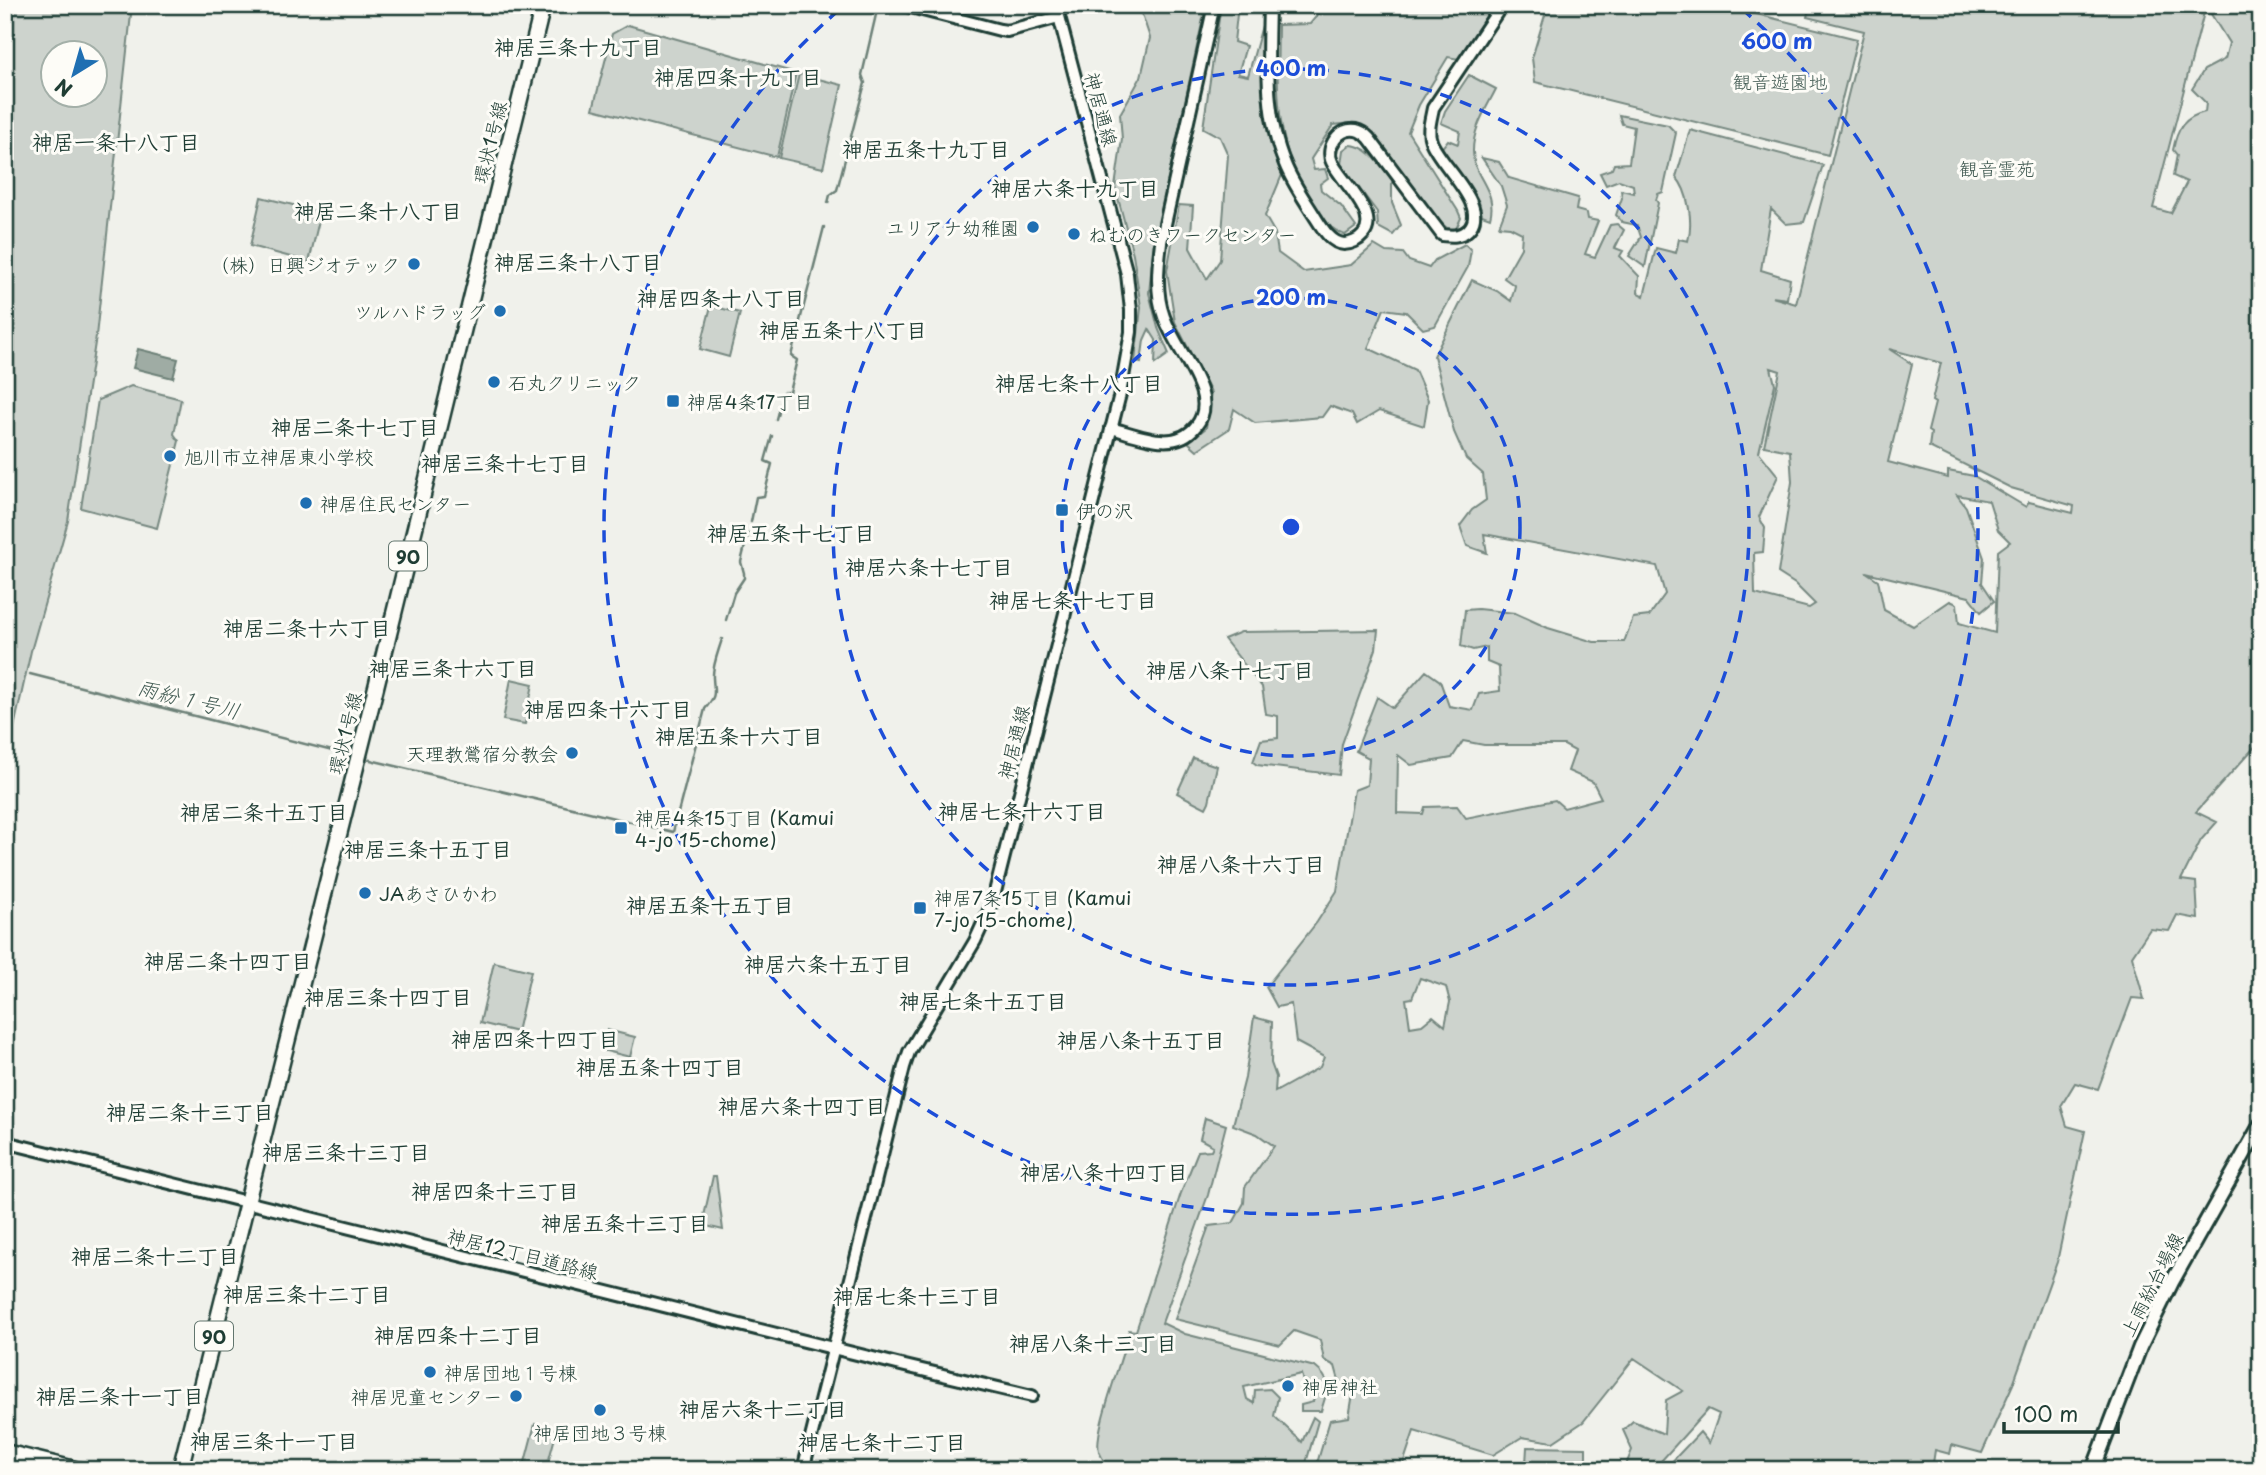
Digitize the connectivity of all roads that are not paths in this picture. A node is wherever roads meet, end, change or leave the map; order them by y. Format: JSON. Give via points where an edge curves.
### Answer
{"nodes":[{"id":1,"x":543,"y":5,"type":"edge"},
{"id":2,"x":902,"y":5,"type":"edge"},
{"id":3,"x":1214,"y":5,"type":"edge"},
{"id":4,"x":1269,"y":5,"type":"edge"},
{"id":5,"x":1502,"y":5,"type":"edge"},
{"id":6,"x":1058,"y":11,"type":"edge"},
{"id":7,"x":1111,"y":428,"type":"junction"},
{"id":8,"x":2261,"y":1124,"type":"edge"},
{"id":9,"x":5,"y":1142,"type":"edge"},
{"id":10,"x":247,"y":1202,"type":"junction"},
{"id":11,"x":834,"y":1348,"type":"junction"},
{"id":12,"x":1032,"y":1396,"type":"dead end"},
{"id":13,"x":5,"y":1452,"type":"edge"},
{"id":14,"x":79,"y":1470,"type":"edge"},
{"id":15,"x":180,"y":1470,"type":"edge"},
{"id":16,"x":803,"y":1470,"type":"edge"},
{"id":17,"x":2092,"y":1470,"type":"edge"}],
"edges":[{"from":1,"to":10,"type":"main road","name":"環状1号線","number":"90"},
{"from":2,"to":6,"type":"street","via":[[1007,31]]},
{"from":3,"to":7,"type":"street","via":[[1158,267],[1163,316],[1200,389],[1202,418],[1190,433],[1172,441]]},
{"from":4,"to":5,"type":"street","via":[[1268,75],[1276,139],[1292,180],[1324,231],[1346,244],[1359,240],[1368,222],[1331,160],[1333,142],[1349,130],[1359,130],[1369,138],[1442,235],[1461,234],[1475,220],[1471,201],[1435,150],[1429,128],[1433,108]]},
{"from":6,"to":7,"type":"street","name":"神居通線","via":[[1129,289],[1131,332]]},
{"from":7,"to":11,"type":"street","name":"神居通線","via":[[992,904],[909,1052]]},
{"from":8,"to":17,"type":"main road","name":"上雨紛台場線","via":[[2140,1347]]},
{"from":9,"to":10,"type":"street","name":"神居12丁目道路線"},
{"from":10,"to":11,"type":"street","name":"神居12丁目道路線"},
{"from":10,"to":15,"type":"main road","name":"環状1号線","number":"90"},
{"from":11,"to":12,"type":"street","name":"神居12丁目道路線"},
{"from":11,"to":16,"type":"street","name":"神居通線"},
{"from":13,"to":14,"type":"main road"}]}
